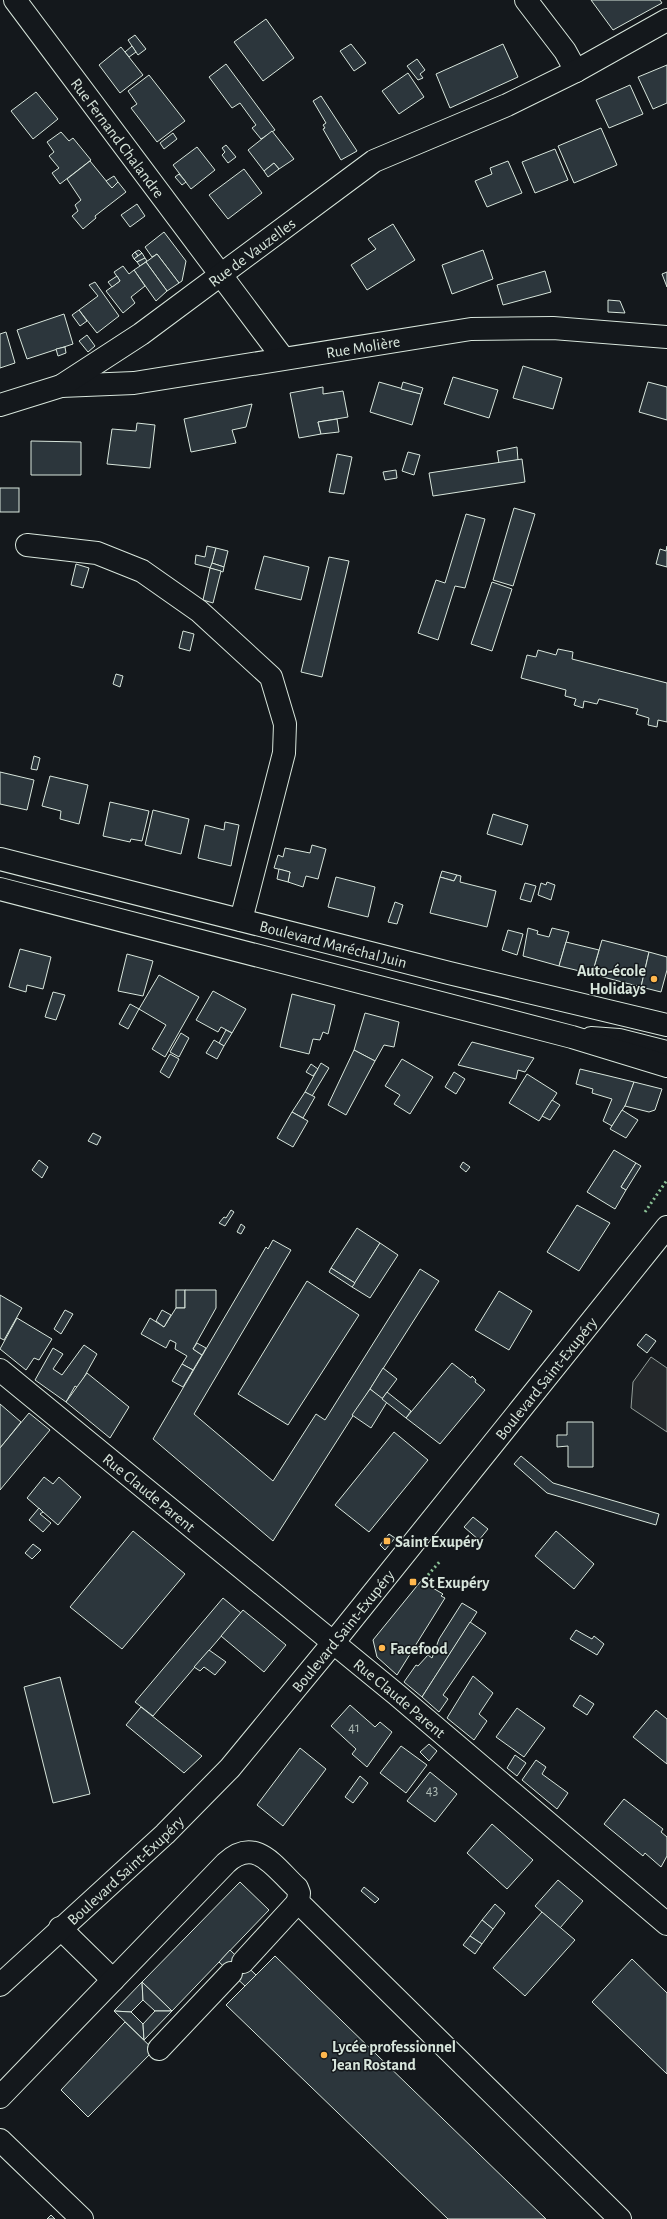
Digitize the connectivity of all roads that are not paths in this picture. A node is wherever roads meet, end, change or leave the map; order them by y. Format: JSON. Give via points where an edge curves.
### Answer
{"nodes":[{"id":1,"x":15,"y":0,"type":"edge"},
{"id":2,"x":526,"y":0,"type":"edge"},
{"id":3,"x":667,"y":20,"type":"edge"},
{"id":4,"x":576,"y":71,"type":"junction"},
{"id":5,"x":220,"y":275,"type":"junction"},
{"id":6,"x":667,"y":337,"type":"edge"},
{"id":7,"x":283,"y":358,"type":"junction"},
{"id":8,"x":61,"y":386,"type":"junction"},
{"id":9,"x":0,"y":405,"type":"edge"},
{"id":10,"x":27,"y":545,"type":"dead end"},
{"id":11,"x":0,"y":859,"type":"edge"},
{"id":12,"x":0,"y":889,"type":"edge"},
{"id":13,"x":241,"y":920,"type":"junction"},
{"id":14,"x":667,"y":1024,"type":"edge"},
{"id":15,"x":572,"y":1037,"type":"junction"},
{"id":16,"x":667,"y":1052,"type":"edge"},
{"id":17,"x":667,"y":1066,"type":"edge"},
{"id":18,"x":667,"y":1227,"type":"edge"},
{"id":19,"x":0,"y":1370,"type":"edge"},
{"id":20,"x":333,"y":1643,"type":"junction"},
{"id":21,"x":298,"y":1902,"type":"junction"},
{"id":22,"x":667,"y":1924,"type":"edge"},
{"id":23,"x":60,"y":1928,"type":"junction"},
{"id":24,"x":113,"y":1980,"type":"junction"},
{"id":25,"x":0,"y":1985,"type":"edge"},
{"id":26,"x":159,"y":2049,"type":"dead end"},
{"id":27,"x":0,"y":2097,"type":"edge"},
{"id":28,"x":0,"y":2140,"type":"edge"},
{"id":29,"x":82,"y":2219,"type":"edge"},
{"id":30,"x":620,"y":2219,"type":"edge"}],
"edges":[{"from":1,"to":5,"type":"street","name":"Rue Fernand Chalandre"},
{"from":2,"to":4,"type":"street","via":[[565,51]]},
{"from":3,"to":4,"type":"street","name":"Rue de Vauzelles"},
{"from":4,"to":5,"type":"street","name":"Rue de Vauzelles","via":[[507,105],[374,162]]},
{"from":5,"to":7,"type":"street","name":"Rue Fernand Chalandre"},
{"from":5,"to":8,"type":"street","name":"Rue de Vauzelles","via":[[142,334]]},
{"from":6,"to":7,"type":"street","name":"Rue Molière","via":[[552,328],[471,329]]},
{"from":7,"to":8,"type":"street","name":"Rue Molière","via":[[134,383]]},
{"from":8,"to":9,"type":"street","name":"Rue de Vauzelles"},
{"from":10,"to":13,"type":"street","via":[[97,553],[142,571],[199,611],[271,677],[285,724],[284,753]]},
{"from":11,"to":13,"type":"street","name":"Boulevard Maréchal Juin"},
{"from":12,"to":15,"type":"street","name":"Boulevard Maréchal Juin"},
{"from":13,"to":14,"type":"street","name":"Boulevard Maréchal Juin","via":[[449,973]]},
{"from":15,"to":16,"type":"street","name":"Boulevard Maréchal Juin","via":[[619,1040]]},
{"from":15,"to":17,"type":"street","name":"Boulevard Maréchal Juin"},
{"from":18,"to":20,"type":"street","name":"Boulevard Saint-Exupéry"},
{"from":19,"to":20,"type":"street","name":"Rue Claude Parent"},
{"from":20,"to":22,"type":"street","name":"Rue Claude Parent"},
{"from":20,"to":23,"type":"street","name":"Boulevard Saint-Exupéry","via":[[230,1768],[165,1834]]},
{"from":21,"to":24,"type":"street","via":[[297,1888],[264,1856],[254,1852],[238,1854]]},
{"from":21,"to":26,"type":"street"},
{"from":21,"to":30,"type":"street"},
{"from":23,"to":24,"type":"street"},
{"from":23,"to":25,"type":"street","name":"Boulevard Saint-Exupéry"},
{"from":24,"to":27,"type":"street"},
{"from":28,"to":29,"type":"street"}]}
